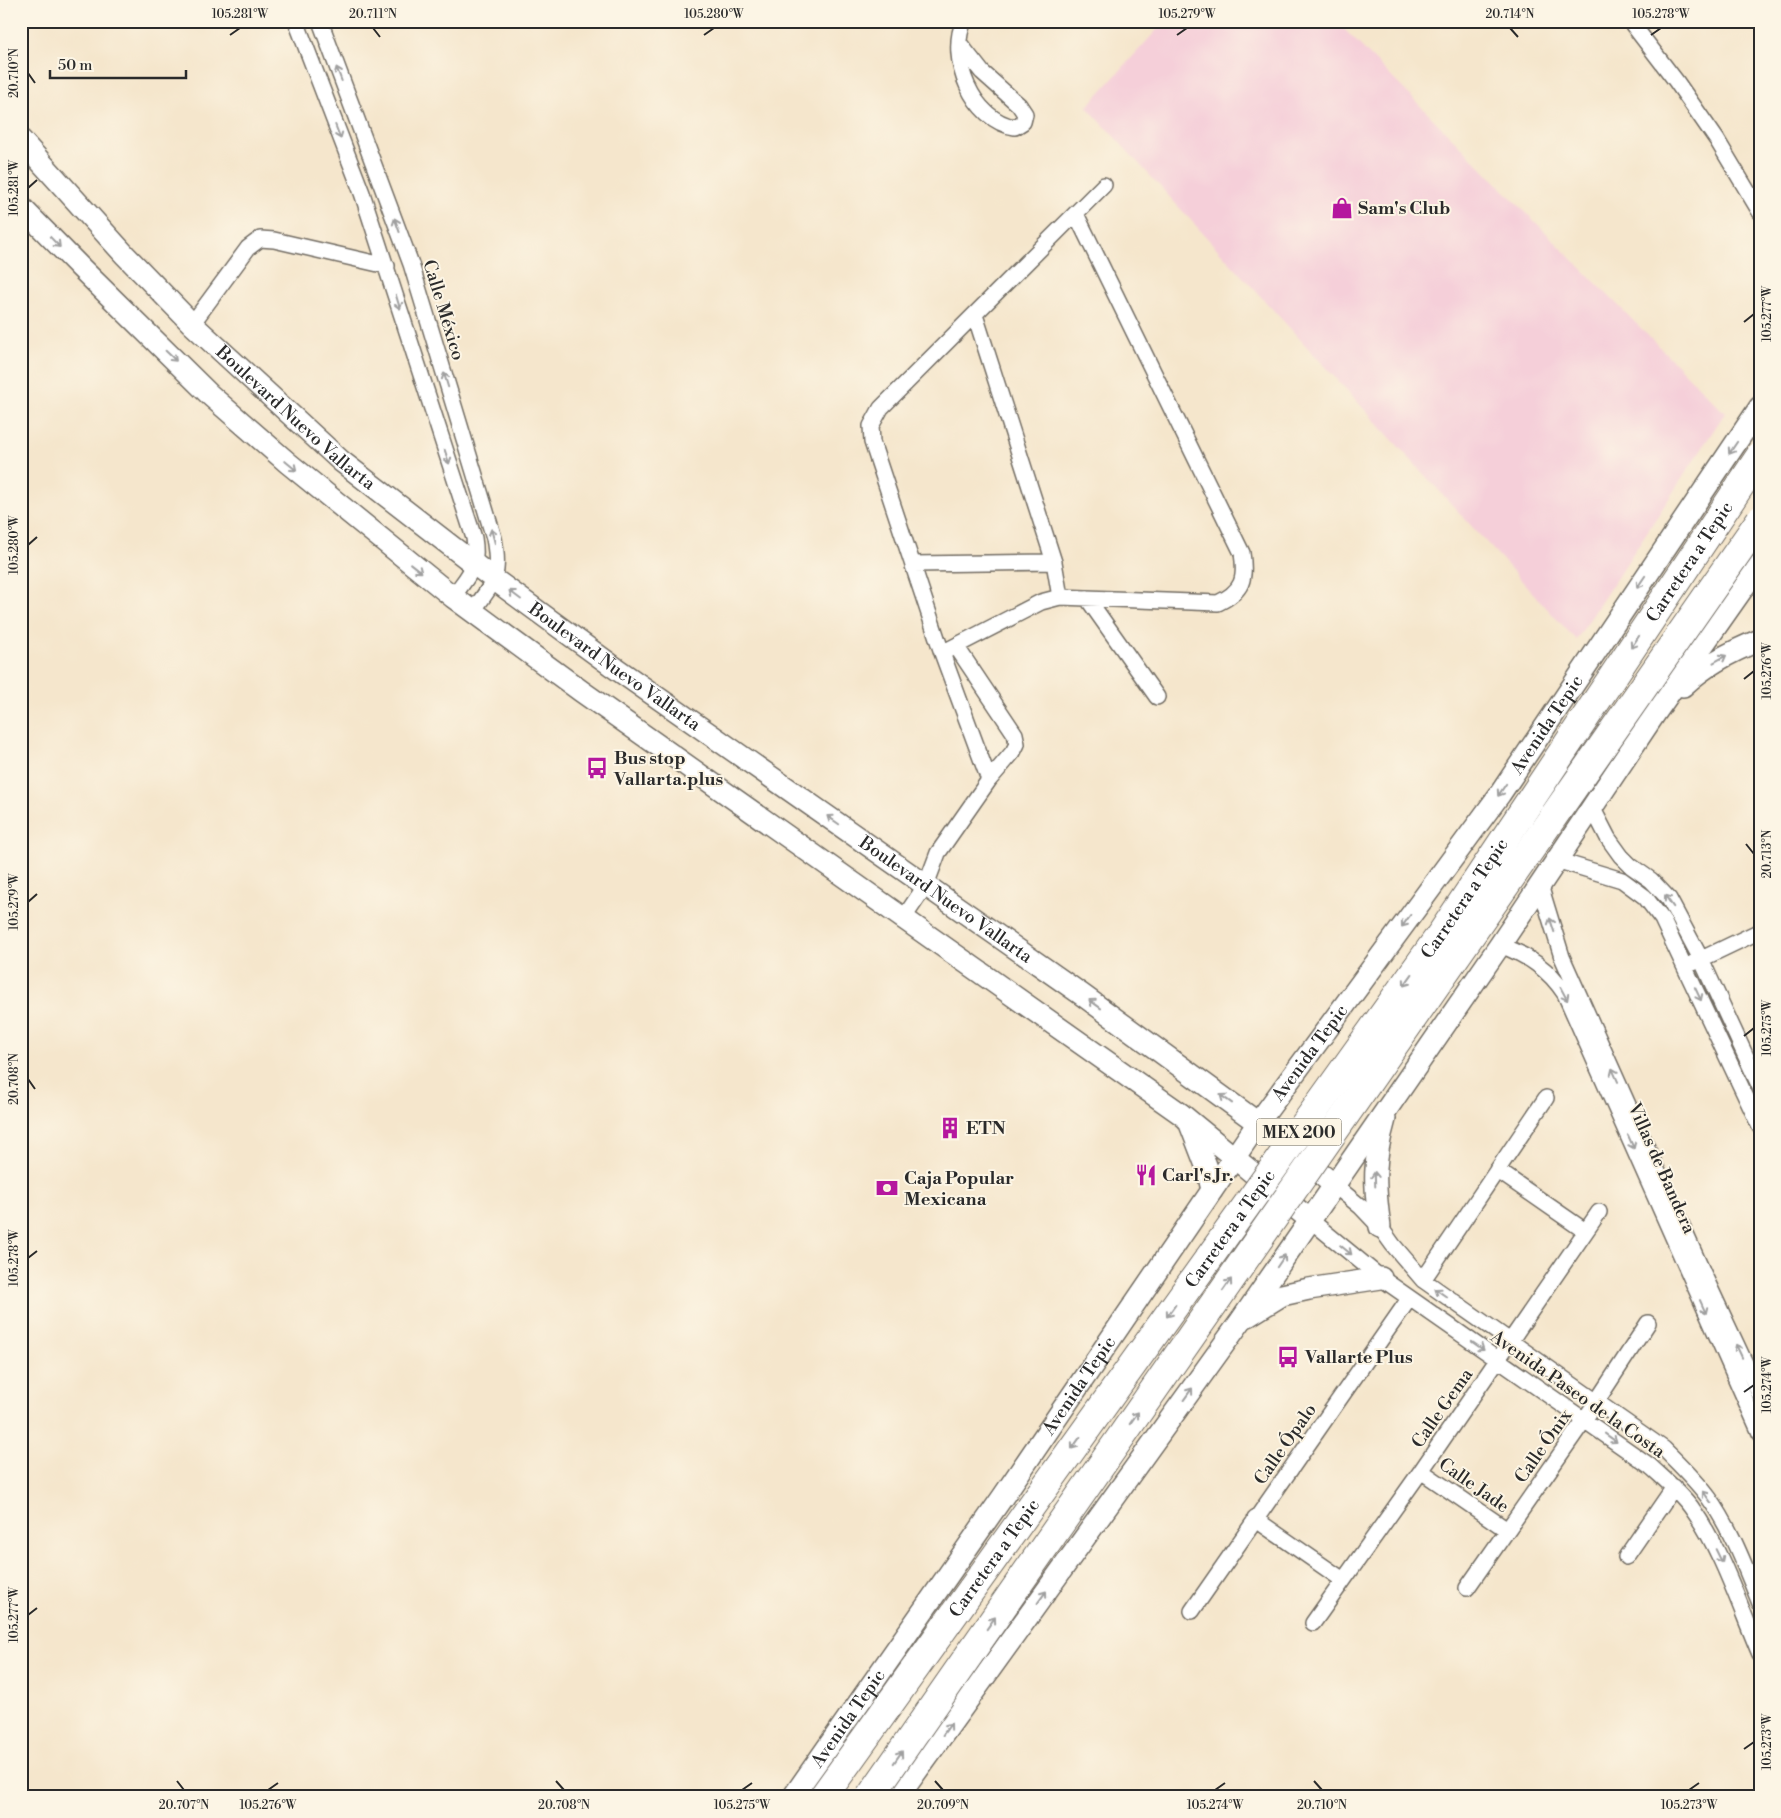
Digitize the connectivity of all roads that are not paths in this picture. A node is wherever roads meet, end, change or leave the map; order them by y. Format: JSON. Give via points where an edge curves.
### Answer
{"nodes":[{"id":1,"x":296,"y":21,"type":"edge"},
{"id":2,"x":320,"y":21,"type":"edge"},
{"id":3,"x":964,"y":21,"type":"edge"},
{"id":4,"x":1630,"y":21,"type":"edge"},
{"id":5,"x":960,"y":44,"type":"junction"},
{"id":6,"x":21,"y":140,"type":"edge"},
{"id":7,"x":1104,"y":185,"type":"dead end"},
{"id":8,"x":21,"y":207,"type":"edge"},
{"id":9,"x":1760,"y":212,"type":"edge"},
{"id":10,"x":1076,"y":214,"type":"junction"},
{"id":11,"x":387,"y":266,"type":"junction"},
{"id":12,"x":975,"y":315,"type":"junction"},
{"id":13,"x":192,"y":324,"type":"junction"},
{"id":14,"x":1760,"y":407,"type":"edge"},
{"id":15,"x":1760,"y":456,"type":"edge"},
{"id":16,"x":1760,"y":520,"type":"edge"},
{"id":17,"x":1054,"y":562,"type":"junction"},
{"id":18,"x":913,"y":564,"type":"junction"},
{"id":19,"x":1760,"y":564,"type":"edge"},
{"id":20,"x":475,"y":565,"type":"junction"},
{"id":21,"x":495,"y":580,"type":"junction"},
{"id":22,"x":1060,"y":596,"type":"junction"},
{"id":23,"x":453,"y":597,"type":"junction"},
{"id":24,"x":1087,"y":598,"type":"junction"},
{"id":25,"x":472,"y":612,"type":"junction"},
{"id":26,"x":1760,"y":640,"type":"edge"},
{"id":27,"x":949,"y":649,"type":"junction"},
{"id":28,"x":1157,"y":697,"type":"dead end"},
{"id":29,"x":1656,"y":712,"type":"junction"},
{"id":30,"x":989,"y":780,"type":"junction"},
{"id":31,"x":1592,"y":807,"type":"junction"},
{"id":32,"x":1556,"y":860,"type":"junction"},
{"id":33,"x":1631,"y":866,"type":"junction"},
{"id":34,"x":1622,"y":880,"type":"junction"},
{"id":35,"x":926,"y":885,"type":"junction"},
{"id":36,"x":1540,"y":886,"type":"junction"},
{"id":37,"x":903,"y":920,"type":"junction"},
{"id":38,"x":1760,"y":931,"type":"edge"},
{"id":39,"x":1500,"y":944,"type":"junction"},
{"id":40,"x":1562,"y":957,"type":"junction"},
{"id":41,"x":1701,"y":959,"type":"junction"},
{"id":42,"x":1685,"y":967,"type":"junction"},
{"id":43,"x":1546,"y":969,"type":"junction"},
{"id":44,"x":1755,"y":1064,"type":"edge"},
{"id":45,"x":1734,"y":1073,"type":"junction"},
{"id":46,"x":1760,"y":1087,"type":"edge"},
{"id":47,"x":1546,"y":1098,"type":"dead end"},
{"id":48,"x":1390,"y":1104,"type":"junction"},
{"id":49,"x":1188,"y":1119,"type":"junction"},
{"id":50,"x":1258,"y":1123,"type":"junction"},
{"id":51,"x":1760,"y":1127,"type":"edge"},
{"id":52,"x":1234,"y":1158,"type":"junction"},
{"id":53,"x":1497,"y":1170,"type":"junction"},
{"id":54,"x":1333,"y":1184,"type":"junction"},
{"id":55,"x":1212,"y":1190,"type":"junction"},
{"id":56,"x":1599,"y":1212,"type":"dead end"},
{"id":57,"x":1309,"y":1219,"type":"junction"},
{"id":58,"x":1380,"y":1227,"type":"junction"},
{"id":59,"x":1585,"y":1231,"type":"junction"},
{"id":60,"x":1380,"y":1278,"type":"junction"},
{"id":61,"x":1698,"y":1278,"type":"junction"},
{"id":62,"x":1423,"y":1280,"type":"junction"},
{"id":63,"x":1409,"y":1299,"type":"junction"},
{"id":64,"x":1240,"y":1322,"type":"junction"},
{"id":65,"x":1648,"y":1323,"type":"dead end"},
{"id":66,"x":1510,"y":1342,"type":"junction"},
{"id":67,"x":1498,"y":1360,"type":"junction"},
{"id":68,"x":1760,"y":1395,"type":"edge"},
{"id":69,"x":1597,"y":1400,"type":"junction"},
{"id":70,"x":1585,"y":1419,"type":"junction"},
{"id":71,"x":1760,"y":1433,"type":"edge"},
{"id":72,"x":1421,"y":1471,"type":"junction"},
{"id":73,"x":1674,"y":1487,"type":"junction"},
{"id":74,"x":1255,"y":1518,"type":"junction"},
{"id":75,"x":1507,"y":1530,"type":"junction"},
{"id":76,"x":1626,"y":1557,"type":"dead end"},
{"id":77,"x":1343,"y":1580,"type":"junction"},
{"id":78,"x":1467,"y":1588,"type":"dead end"},
{"id":79,"x":1760,"y":1603,"type":"edge"},
{"id":80,"x":1192,"y":1611,"type":"dead end"},
{"id":81,"x":1313,"y":1623,"type":"dead end"},
{"id":82,"x":1760,"y":1654,"type":"edge"},
{"id":83,"x":793,"y":1797,"type":"edge"},
{"id":84,"x":823,"y":1797,"type":"edge"},
{"id":85,"x":870,"y":1797,"type":"edge"},
{"id":86,"x":898,"y":1797,"type":"edge"}],
"edges":[{"from":1,"to":11,"type":"street","one_way":true},
{"from":21,"to":2,"type":"street","name":"Calle México","one_way":true,"via":[[498,557],[494,538],[411,264]]},
{"from":3,"to":5,"type":"street"},
{"from":4,"to":9,"type":"street","via":[[1717,140]]},
{"from":5,"to":5,"type":"street","via":[[961,70],[970,91],[988,114],[1006,126],[1015,127],[1023,122],[1025,114],[1019,105],[982,72]]},
{"from":6,"to":13,"type":"main road","name":"Boulevard Nuevo Vallarta"},
{"from":7,"to":10,"type":"street"},
{"from":8,"to":23,"type":"main road","name":"Boulevard Nuevo Vallarta","one_way":true,"via":[[210,395],[288,464]]},
{"from":10,"to":12,"type":"street"},
{"from":10,"to":24,"type":"street","via":[[1242,553],[1245,569],[1242,584],[1232,596],[1218,603]]},
{"from":11,"to":13,"type":"street","via":[[260,239],[248,248]]},
{"from":11,"to":20,"type":"street","one_way":true,"via":[[474,538]]},
{"from":12,"to":17,"type":"street"},
{"from":12,"to":18,"type":"street","via":[[881,408],[871,426],[872,442]]},
{"from":13,"to":20,"type":"main road","name":"Boulevard Nuevo Vallarta","via":[[342,461]]},
{"from":14,"to":50,"type":"main road","name":"Avenida Tepic","one_way":true,"via":[[1500,794]]},
{"from":15,"to":84,"type":"highway","name":"Carretera a Tepic","number":"MEX 200","one_way":true,"bridge":true,"via":[[1441,934]]},
{"from":85,"to":16,"type":"highway","name":"Carretera a Tepic","number":"MEX 200","one_way":true,"bridge":true},
{"from":17,"to":18,"type":"street"},
{"from":17,"to":22,"type":"street"},
{"from":18,"to":27,"type":"street"},
{"from":19,"to":29,"type":"main road"},
{"from":20,"to":21,"type":"main road","name":"Boulevard Nuevo Vallarta"},
{"from":20,"to":23,"type":"street"},
{"from":21,"to":25,"type":"street","name":"Calle México"},
{"from":35,"to":21,"type":"main road","name":"Boulevard Nuevo Vallarta","one_way":true,"via":[[611,666]]},
{"from":22,"to":24,"type":"street"},
{"from":22,"to":27,"type":"street","via":[[1041,602]]},
{"from":23,"to":25,"type":"main road","name":"Boulevard Nuevo Vallarta"},
{"from":24,"to":28,"type":"street"},
{"from":25,"to":37,"type":"main road","name":"Boulevard Nuevo Vallarta"},
{"from":29,"to":26,"type":"main road","one_way":true,"via":[[1710,664]]},
{"from":27,"to":30,"type":"street"},
{"from":27,"to":30,"type":"street","via":[[1015,734],[1017,744],[1013,752]]},
{"from":29,"to":31,"type":"main road"},
{"from":30,"to":35,"type":"street","via":[[938,853]]},
{"from":31,"to":32,"type":"main road"},
{"from":31,"to":33,"type":"street","via":[[1608,838]]},
{"from":32,"to":34,"type":"street"},
{"from":32,"to":36,"type":"main road"},
{"from":33,"to":34,"type":"street"},
{"from":41,"to":33,"type":"street","one_way":true,"via":[[1669,898]]},
{"from":34,"to":42,"type":"street","via":[[1645,897],[1662,919]]},
{"from":35,"to":37,"type":"street"},
{"from":50,"to":35,"type":"main road","name":"Boulevard Nuevo Vallarta","one_way":true},
{"from":36,"to":39,"type":"main road"},
{"from":40,"to":36,"type":"street","name":"Villas de Bandera","one_way":true},
{"from":37,"to":49,"type":"main road","name":"Boulevard Nuevo Vallarta"},
{"from":38,"to":41,"type":"street"},
{"from":39,"to":43,"type":"street","name":"Villas de Bandera"},
{"from":39,"to":48,"type":"main road"},
{"from":40,"to":43,"type":"street"},
{"from":61,"to":40,"type":"street","name":"Villas de Bandera","one_way":true},
{"from":41,"to":42,"type":"street"},
{"from":41,"to":44,"type":"street"},
{"from":42,"to":45,"type":"street","one_way":true},
{"from":43,"to":61,"type":"street","name":"Villas de Bandera","one_way":true,"via":[[1565,994]]},
{"from":44,"to":45,"type":"street"},
{"from":44,"to":46,"type":"street"},
{"from":45,"to":51,"type":"street"},
{"from":47,"to":53,"type":"street"},
{"from":48,"to":54,"type":"main road"},
{"from":58,"to":48,"type":"main road","one_way":true,"via":[[1375,1170],[1378,1144]]},
{"from":49,"to":52,"type":"main road","name":"Boulevard Nuevo Vallarta"},
{"from":49,"to":55,"type":"main road","via":[[1200,1145]]},
{"from":50,"to":52,"type":"main road","name":"Avenida Tepic"},
{"from":50,"to":54,"type":"main road","name":"Boulevard Nuevo Vallarta"},
{"from":52,"to":55,"type":"main road","name":"Avenida Tepic"},
{"from":52,"to":57,"type":"main road","name":"Boulevard Nuevo Vallarta"},
{"from":53,"to":59,"type":"street"},
{"from":53,"to":62,"type":"street"},
{"from":54,"to":57,"type":"main road"},
{"from":54,"to":58,"type":"street","name":"Avenida Paseo de la Costa"},
{"from":55,"to":83,"type":"main road","name":"Avenida Tepic"},
{"from":56,"to":59,"type":"street","name":"Calle Gema"},
{"from":57,"to":60,"type":"street","name":"Avenida Paseo de la Costa","one_way":true},
{"from":64,"to":57,"type":"main road","one_way":true},
{"from":58,"to":62,"type":"street","name":"Avenida Paseo de la Costa"},
{"from":59,"to":66,"type":"street","name":"Calle Gema"},
{"from":60,"to":63,"type":"street","name":"Avenida Paseo de la Costa"},
{"from":60,"to":64,"type":"main road","via":[[1282,1295]]},
{"from":68,"to":61,"type":"street","name":"Villas de Bandera","one_way":true},
{"from":61,"to":71,"type":"street","name":"Villas de Bandera","one_way":true},
{"from":66,"to":62,"type":"street","name":"Avenida Paseo de la Costa","one_way":true},
{"from":63,"to":67,"type":"street","name":"Avenida Paseo de la Costa","one_way":true},
{"from":63,"to":74,"type":"street","name":"Calle Ópalo"},
{"from":86,"to":64,"type":"main road","one_way":true},
{"from":65,"to":69,"type":"street","name":"Calle Ónix"},
{"from":66,"to":67,"type":"street","name":"Calle Gema"},
{"from":66,"to":69,"type":"street","name":"Avenida Paseo de la Costa"},
{"from":67,"to":70,"type":"street","name":"Avenida Paseo de la Costa"},
{"from":67,"to":72,"type":"street","name":"Calle Gema"},
{"from":69,"to":70,"type":"street","name":"Calle Ónix"},
{"from":79,"to":69,"type":"street","name":"Avenida Paseo de la Costa","one_way":true,"via":[[1731,1535],[1694,1478],[1664,1449]]},
{"from":70,"to":73,"type":"street","name":"Avenida Paseo de la Costa","one_way":true},
{"from":70,"to":75,"type":"street","name":"Calle Ónix"},
{"from":72,"to":75,"type":"street","name":"Calle Jade"},
{"from":72,"to":77,"type":"street","name":"Calle Gema"},
{"from":73,"to":76,"type":"street"},
{"from":73,"to":82,"type":"street","name":"Avenida Paseo de la Costa","one_way":true,"via":[[1706,1529]]},
{"from":74,"to":77,"type":"street"},
{"from":74,"to":80,"type":"street","name":"Calle Ópalo"},
{"from":75,"to":78,"type":"street","name":"Calle Ónix"},
{"from":77,"to":81,"type":"street","name":"Calle Gema"}]}
